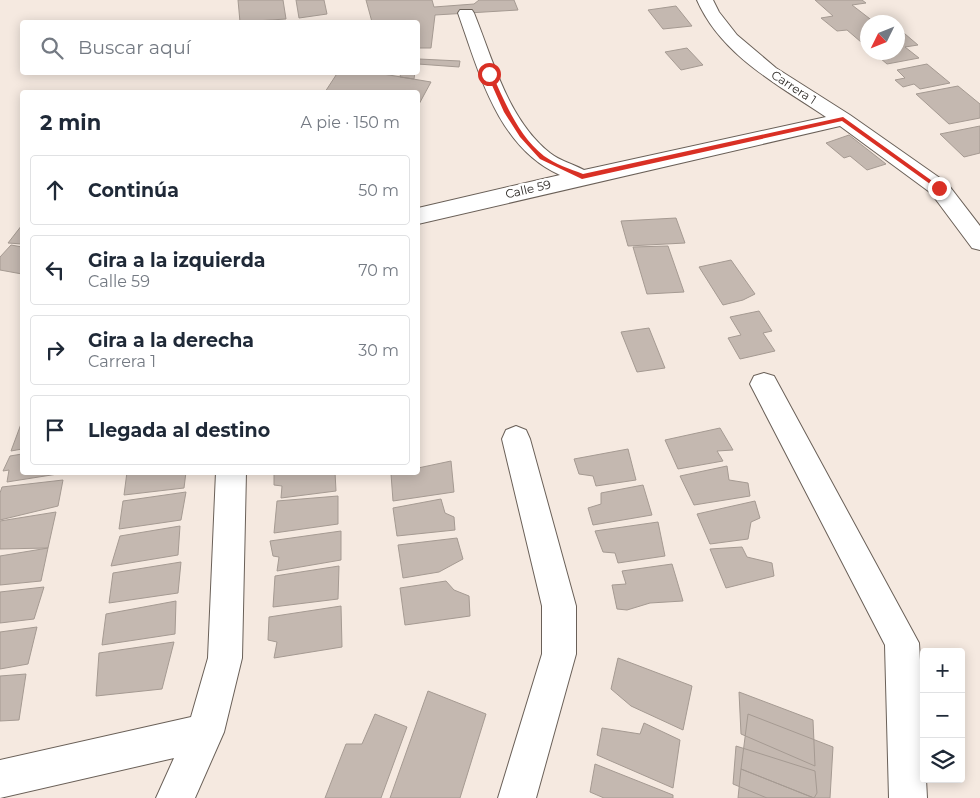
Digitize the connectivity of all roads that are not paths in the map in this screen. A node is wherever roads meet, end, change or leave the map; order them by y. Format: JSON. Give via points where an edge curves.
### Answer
{"nodes":[{"id":1,"x":705,"y":0,"type":"edge"},
{"id":2,"x":466,"y":13,"type":"dead end"},
{"id":3,"x":843,"y":119,"type":"junction"},
{"id":4,"x":582,"y":177,"type":"junction"},
{"id":5,"x":420,"y":216,"type":"edge"},
{"id":6,"x":980,"y":242,"type":"edge"},
{"id":7,"x":764,"y":384,"type":"dead end"},
{"id":8,"x":516,"y":439,"type":"dead end"},
{"id":9,"x":231,"y":475,"type":"edge"},
{"id":10,"x":205,"y":732,"type":"junction"},
{"id":11,"x":0,"y":779,"type":"edge"},
{"id":12,"x":175,"y":798,"type":"edge"},
{"id":13,"x":517,"y":798,"type":"edge"},
{"id":14,"x":908,"y":798,"type":"edge"}],
"edges":[{"from":1,"to":3,"type":"street","name":"Carrera 1","via":[[731,39],[770,72]]},
{"from":2,"to":4,"type":"street","via":[[489,74],[522,135],[542,157]]},
{"from":3,"to":4,"type":"street","name":"Calle 59"},
{"from":3,"to":6,"type":"street","name":"Carrera 1","via":[[939,188]]},
{"from":4,"to":5,"type":"street","name":"Calle 59"},
{"from":7,"to":14,"type":"street","via":[[902,643]]},
{"from":8,"to":13,"type":"street","via":[[560,606],[559,654]]},
{"from":9,"to":10,"type":"street","via":[[225,658]]},
{"from":10,"to":11,"type":"street"},
{"from":10,"to":12,"type":"street"}]}
